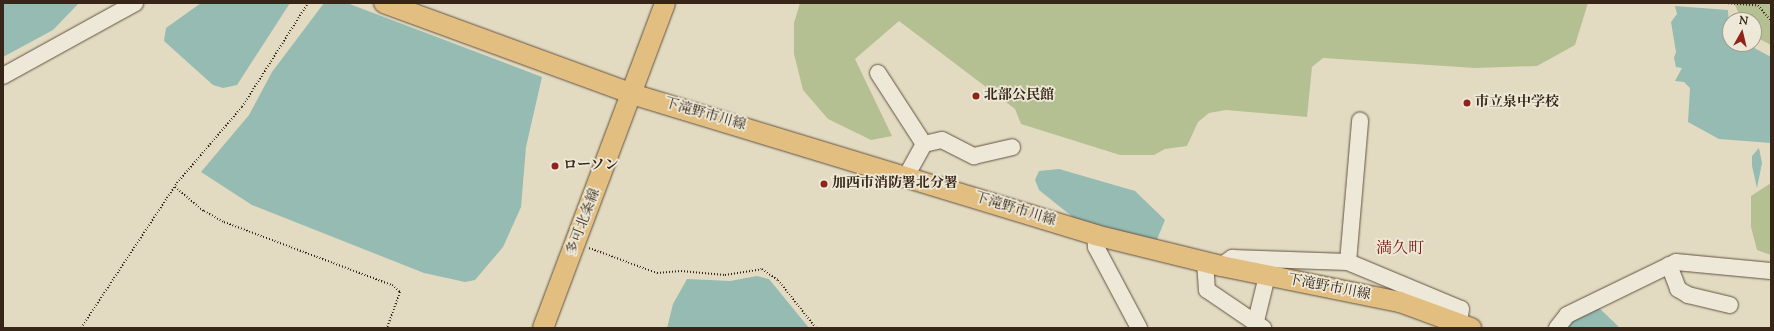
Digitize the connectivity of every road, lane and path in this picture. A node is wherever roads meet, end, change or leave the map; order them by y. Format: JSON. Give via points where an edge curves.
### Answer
{"nodes":[{"id":1,"x":135,"y":3,"type":"edge"},
{"id":2,"x":308,"y":3,"type":"edge"},
{"id":3,"x":384,"y":3,"type":"edge"},
{"id":4,"x":665,"y":3,"type":"edge"},
{"id":5,"x":1725,"y":3,"type":"edge"},
{"id":6,"x":1756,"y":4,"type":"edge"},
{"id":7,"x":1771,"y":21,"type":"edge"},
{"id":8,"x":878,"y":73,"type":"dead end"},
{"id":9,"x":3,"y":76,"type":"edge"},
{"id":10,"x":632,"y":94,"type":"junction"},
{"id":11,"x":1360,"y":121,"type":"dead end"},
{"id":12,"x":924,"y":144,"type":"junction"},
{"id":13,"x":1012,"y":147,"type":"dead end"},
{"id":14,"x":906,"y":176,"type":"junction"},
{"id":15,"x":174,"y":186,"type":"junction"},
{"id":16,"x":1095,"y":235,"type":"junction"},
{"id":17,"x":577,"y":242,"type":"junction"},
{"id":18,"x":1348,"y":262,"type":"junction"},
{"id":19,"x":1213,"y":264,"type":"junction"},
{"id":20,"x":1670,"y":265,"type":"junction"},
{"id":21,"x":1771,"y":271,"type":"edge"},
{"id":22,"x":1267,"y":276,"type":"junction"},
{"id":23,"x":1730,"y":305,"type":"dead end"},
{"id":24,"x":1260,"y":324,"type":"edge"},
{"id":25,"x":1464,"y":326,"type":"edge"},
{"id":26,"x":81,"y":328,"type":"edge"},
{"id":27,"x":387,"y":328,"type":"edge"},
{"id":28,"x":543,"y":328,"type":"edge"},
{"id":29,"x":816,"y":328,"type":"edge"},
{"id":30,"x":1139,"y":328,"type":"edge"},
{"id":31,"x":1557,"y":328,"type":"edge"}],
"edges":[{"from":1,"to":9,"type":"street"},
{"from":2,"to":15,"type":"path","via":[[242,107]]},
{"from":3,"to":10,"type":"main road","name":"下滝野市川線"},
{"from":4,"to":10,"type":"main road","name":"多可北条線"},
{"from":5,"to":6,"type":"path"},
{"from":6,"to":7,"type":"path"},
{"from":8,"to":12,"type":"street"},
{"from":10,"to":14,"type":"main road","name":"下滝野市川線"},
{"from":10,"to":17,"type":"main road","name":"多可北条線"},
{"from":11,"to":18,"type":"street"},
{"from":12,"to":13,"type":"street","via":[[942,140],[974,156]]},
{"from":12,"to":14,"type":"street"},
{"from":14,"to":16,"type":"main road","name":"下滝野市川線"},
{"from":15,"to":26,"type":"path"},
{"from":15,"to":27,"type":"path","via":[[204,211],[224,222],[392,285],[400,292]]},
{"from":16,"to":19,"type":"main road","name":"下滝野市川線"},
{"from":16,"to":30,"type":"street","via":[[1096,247]]},
{"from":17,"to":28,"type":"main road","name":"多可北条線"},
{"from":17,"to":29,"type":"path","via":[[657,274],[681,271],[725,275],[762,269],[778,280]]},
{"from":18,"to":19,"type":"street","via":[[1232,258]]},
{"from":18,"to":25,"type":"street","via":[[1461,308]]},
{"from":19,"to":22,"type":"main road","name":"下滝野市川線"},
{"from":19,"to":24,"type":"street","via":[[1207,290]]},
{"from":20,"to":21,"type":"street","via":[[1692,261]]},
{"from":20,"to":23,"type":"street","via":[[1678,289],[1688,295]]},
{"from":20,"to":31,"type":"street","via":[[1567,315]]},
{"from":22,"to":24,"type":"street"},
{"from":22,"to":25,"type":"main road","name":"下滝野市川線","via":[[1400,302]]}]}
